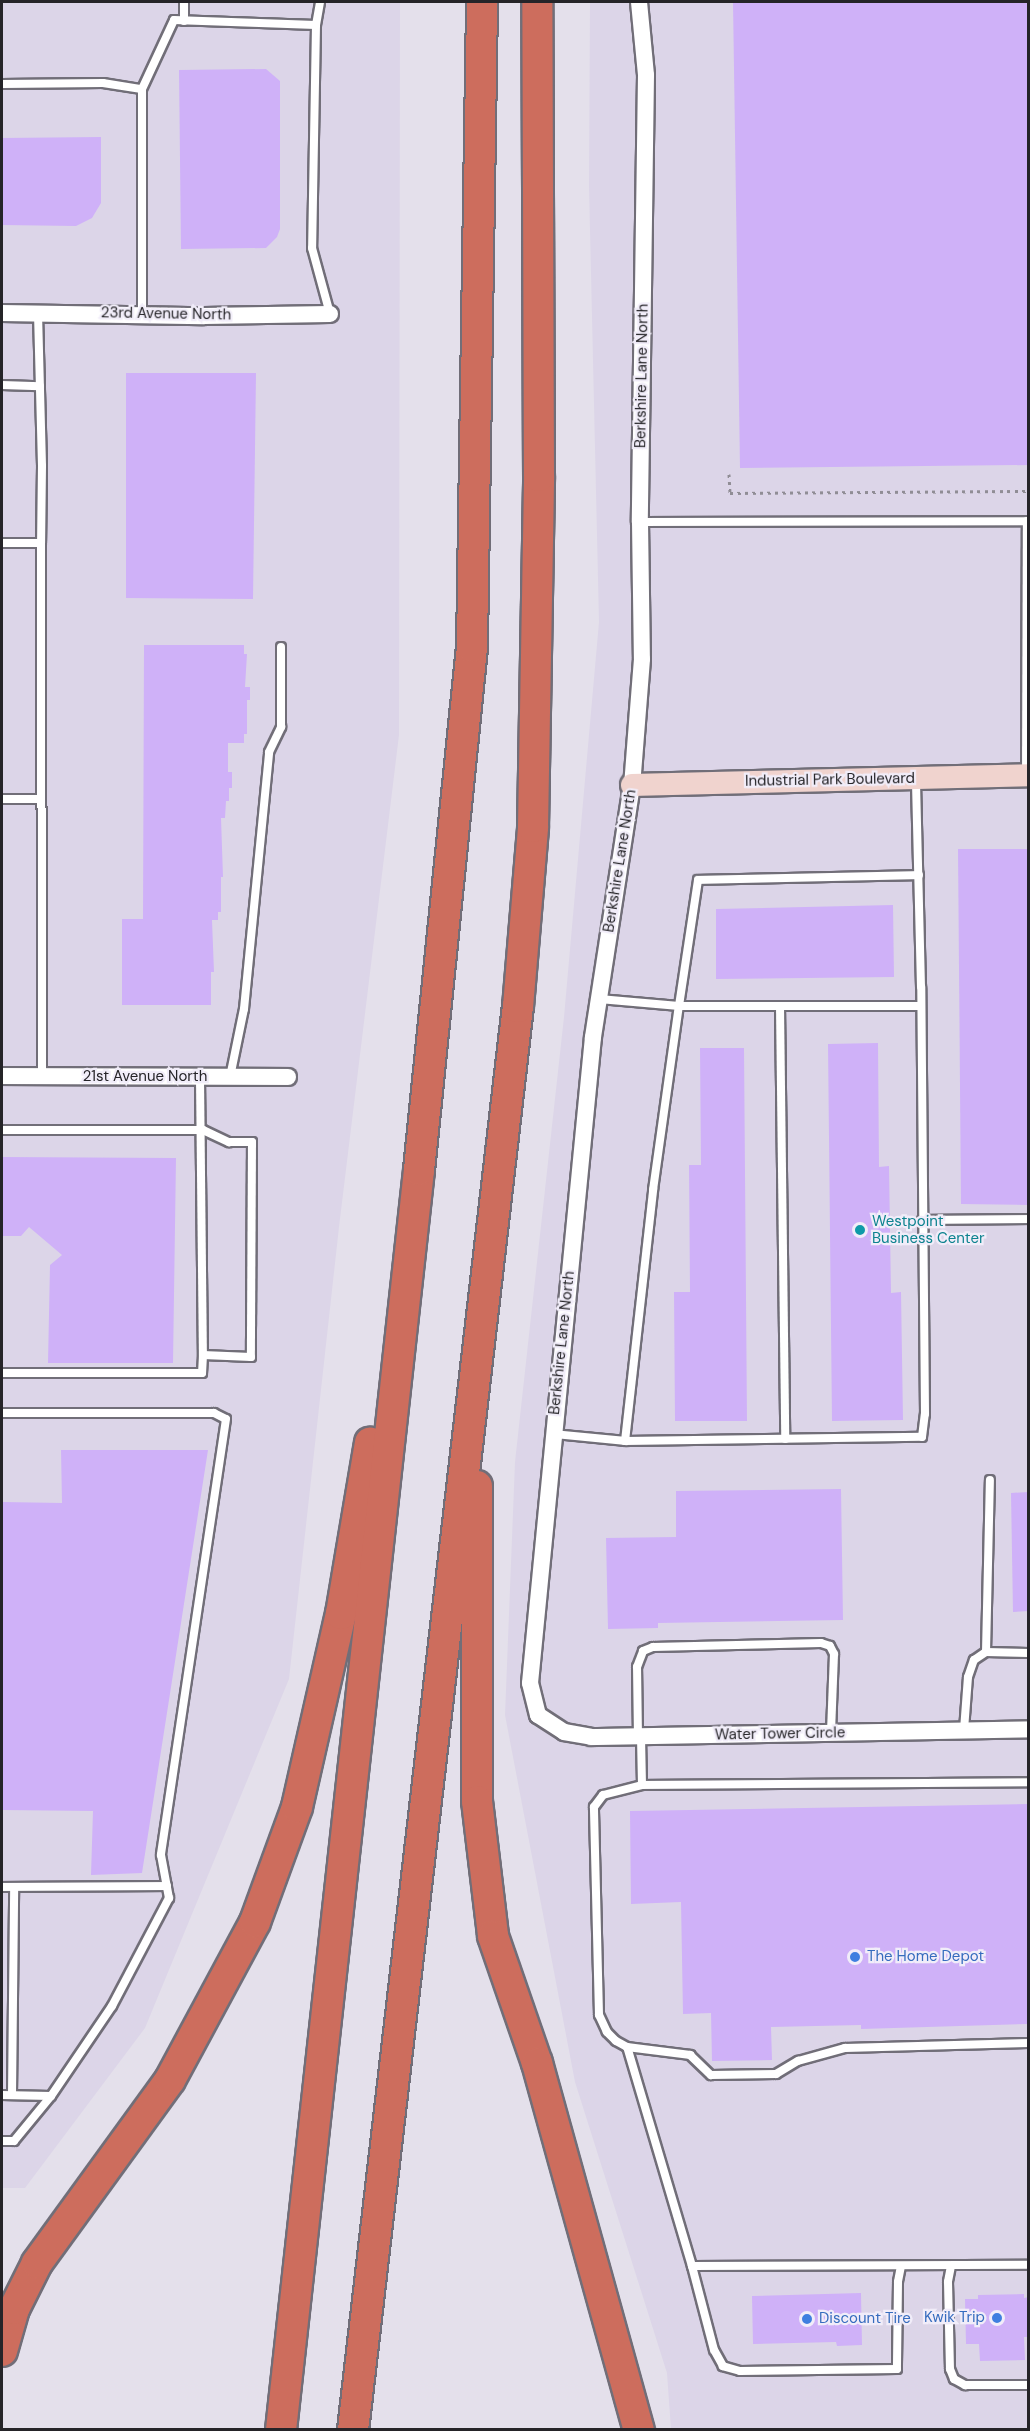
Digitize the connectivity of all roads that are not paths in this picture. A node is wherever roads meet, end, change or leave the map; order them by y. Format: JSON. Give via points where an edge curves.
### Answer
{"nodes":[{"id":1,"x":184,"y":2,"type":"edge"},
{"id":2,"x":320,"y":2,"type":"edge"},
{"id":3,"x":482,"y":2,"type":"edge"},
{"id":4,"x":537,"y":2,"type":"edge"},
{"id":5,"x":639,"y":2,"type":"edge"},
{"id":6,"x":184,"y":21,"type":"junction"},
{"id":7,"x":316,"y":25,"type":"junction"},
{"id":8,"x":2,"y":84,"type":"edge"},
{"id":9,"x":142,"y":89,"type":"junction"},
{"id":10,"x":2,"y":313,"type":"edge"},
{"id":11,"x":38,"y":313,"type":"junction"},
{"id":12,"x":142,"y":314,"type":"junction"},
{"id":13,"x":330,"y":314,"type":"joint"},
{"id":14,"x":2,"y":385,"type":"edge"},
{"id":15,"x":40,"y":386,"type":"junction"},
{"id":16,"x":1028,"y":521,"type":"edge"},
{"id":17,"x":640,"y":522,"type":"junction"},
{"id":18,"x":2,"y":543,"type":"edge"},
{"id":19,"x":41,"y":543,"type":"junction"},
{"id":20,"x":281,"y":647,"type":"dead end"},
{"id":21,"x":1027,"y":776,"type":"edge"},
{"id":22,"x":916,"y":778,"type":"junction"},
{"id":23,"x":632,"y":785,"type":"junction"},
{"id":24,"x":2,"y":799,"type":"edge"},
{"id":25,"x":41,"y":799,"type":"junction"},
{"id":26,"x":919,"y":875,"type":"junction"},
{"id":27,"x":599,"y":999,"type":"junction"},
{"id":28,"x":679,"y":1006,"type":"junction"},
{"id":29,"x":780,"y":1006,"type":"junction"},
{"id":30,"x":921,"y":1006,"type":"junction"},
{"id":31,"x":2,"y":1076,"type":"edge"},
{"id":32,"x":42,"y":1076,"type":"junction"},
{"id":33,"x":230,"y":1077,"type":"junction"},
{"id":34,"x":288,"y":1077,"type":"dead end"},
{"id":35,"x":200,"y":1078,"type":"junction"},
{"id":36,"x":2,"y":1130,"type":"edge"},
{"id":37,"x":203,"y":1130,"type":"junction"},
{"id":38,"x":1029,"y":1219,"type":"edge"},
{"id":39,"x":922,"y":1220,"type":"junction"},
{"id":40,"x":482,"y":1317,"type":"junction"},
{"id":41,"x":399,"y":1351,"type":"junction"},
{"id":42,"x":203,"y":1354,"type":"junction"},
{"id":43,"x":2,"y":1373,"type":"edge"},
{"id":44,"x":2,"y":1413,"type":"edge"},
{"id":45,"x":552,"y":1434,"type":"junction"},
{"id":46,"x":785,"y":1439,"type":"junction"},
{"id":47,"x":625,"y":1441,"type":"junction"},
{"id":48,"x":990,"y":1480,"type":"dead end"},
{"id":49,"x":986,"y":1652,"type":"junction"},
{"id":50,"x":1029,"y":1653,"type":"edge"},
{"id":51,"x":538,"y":1715,"type":"joint"},
{"id":52,"x":1029,"y":1729,"type":"edge"},
{"id":53,"x":964,"y":1730,"type":"junction"},
{"id":54,"x":831,"y":1733,"type":"junction"},
{"id":55,"x":640,"y":1737,"type":"junction"},
{"id":56,"x":1029,"y":1782,"type":"edge"},
{"id":57,"x":642,"y":1785,"type":"junction"},
{"id":58,"x":167,"y":1886,"type":"junction"},
{"id":59,"x":2,"y":1887,"type":"edge"},
{"id":60,"x":14,"y":1887,"type":"junction"},
{"id":61,"x":1029,"y":2043,"type":"edge"},
{"id":62,"x":627,"y":2047,"type":"junction"},
{"id":63,"x":2,"y":2095,"type":"edge"},
{"id":64,"x":12,"y":2095,"type":"junction"},
{"id":65,"x":51,"y":2096,"type":"junction"},
{"id":66,"x":2,"y":2141,"type":"edge"},
{"id":67,"x":1029,"y":2265,"type":"edge"},
{"id":68,"x":692,"y":2266,"type":"junction"},
{"id":69,"x":901,"y":2266,"type":"junction"},
{"id":70,"x":951,"y":2266,"type":"junction"},
{"id":71,"x":2,"y":2351,"type":"edge"},
{"id":72,"x":1029,"y":2385,"type":"edge"},
{"id":73,"x":281,"y":2430,"type":"edge"},
{"id":74,"x":353,"y":2430,"type":"edge"},
{"id":75,"x":639,"y":2430,"type":"edge"}],
"edges":[{"from":1,"to":6,"type":"lane"},
{"from":2,"to":7,"type":"lane"},
{"from":3,"to":41,"type":"highway","via":[[472,647]]},
{"from":4,"to":40,"type":"highway","via":[[539,476],[532,827],[518,1007]]},
{"from":5,"to":17,"type":"street","name":"Berkshire Lane North","via":[[646,75]]},
{"from":6,"to":7,"type":"lane"},
{"from":6,"to":9,"type":"lane","via":[[174,20]]},
{"from":7,"to":13,"type":"lane","via":[[312,248]]},
{"from":8,"to":9,"type":"lane","via":[[103,83]]},
{"from":9,"to":12,"type":"lane"},
{"from":10,"to":11,"type":"street","name":"23rd Avenue North"},
{"from":11,"to":12,"type":"street","name":"23rd Avenue North"},
{"from":11,"to":15,"type":"lane"},
{"from":12,"to":13,"type":"street","name":"23rd Avenue North"},
{"from":14,"to":15,"type":"lane"},
{"from":15,"to":19,"type":"lane"},
{"from":16,"to":17,"type":"lane"},
{"from":16,"to":21,"type":"lane"},
{"from":17,"to":23,"type":"street","name":"Berkshire Lane North","via":[[642,659]]},
{"from":18,"to":19,"type":"lane"},
{"from":19,"to":25,"type":"lane"},
{"from":20,"to":33,"type":"lane","via":[[281,727],[269,752],[244,1009]]},
{"from":21,"to":22,"type":"street","name":"Industrial Park Boulevard"},
{"from":22,"to":23,"type":"street","name":"Industrial Park Boulevard"},
{"from":22,"to":26,"type":"lane"},
{"from":23,"to":27,"type":"street","name":"Berkshire Lane North"},
{"from":24,"to":25,"type":"lane"},
{"from":25,"to":32,"type":"lane"},
{"from":26,"to":28,"type":"lane","via":[[698,880]]},
{"from":26,"to":30,"type":"lane"},
{"from":27,"to":28,"type":"lane"},
{"from":27,"to":45,"type":"street","name":"Berkshire Lane North"},
{"from":28,"to":29,"type":"lane"},
{"from":28,"to":47,"type":"lane","via":[[653,1190]]},
{"from":29,"to":30,"type":"lane"},
{"from":29,"to":46,"type":"lane"},
{"from":30,"to":39,"type":"lane"},
{"from":31,"to":32,"type":"street","name":"21st Avenue North"},
{"from":32,"to":35,"type":"street","name":"21st Avenue North"},
{"from":33,"to":34,"type":"street","name":"21st Avenue North"},
{"from":33,"to":35,"type":"street","name":"21st Avenue North"},
{"from":35,"to":37,"type":"lane"},
{"from":36,"to":37,"type":"lane"},
{"from":37,"to":42,"type":"lane"},
{"from":37,"to":42,"type":"lane","via":[[229,1142],[252,1142],[251,1357]]},
{"from":38,"to":39,"type":"lane"},
{"from":39,"to":46,"type":"lane","via":[[922,1437]]},
{"from":40,"to":74,"type":"highway"},
{"from":40,"to":75,"type":"highway","via":[[477,1474],[477,1801],[493,1936],[537,2064]]},
{"from":41,"to":71,"type":"highway","via":[[377,1403],[341,1614],[297,1807],[255,1922],[170,2080],[37,2263],[14,2309]]},
{"from":41,"to":73,"type":"highway"},
{"from":42,"to":43,"type":"lane","via":[[202,1373]]},
{"from":44,"to":58,"type":"lane","via":[[214,1413],[226,1419],[161,1855]]},
{"from":45,"to":47,"type":"lane"},
{"from":45,"to":51,"type":"street","name":"Berkshire Lane North","via":[[530,1683]]},
{"from":46,"to":47,"type":"lane"},
{"from":48,"to":49,"type":"lane"},
{"from":49,"to":50,"type":"lane"},
{"from":49,"to":53,"type":"lane","via":[[971,1666]]},
{"from":51,"to":55,"type":"street","name":"Water Tower Circle","via":[[564,1732],[591,1737]]},
{"from":52,"to":53,"type":"street","name":"Water Tower Circle"},
{"from":53,"to":54,"type":"street","name":"Water Tower Circle"},
{"from":54,"to":55,"type":"street","name":"Water Tower Circle"},
{"from":54,"to":55,"type":"lane","via":[[834,1654],[830,1646],[821,1643],[653,1647],[643,1651],[637,1667]]},
{"from":55,"to":57,"type":"lane"},
{"from":56,"to":57,"type":"lane"},
{"from":57,"to":62,"type":"lane","via":[[603,1795],[594,1807],[599,2015],[607,2032]]},
{"from":58,"to":60,"type":"lane"},
{"from":58,"to":65,"type":"lane","via":[[169,1898],[112,2006]]},
{"from":59,"to":60,"type":"lane"},
{"from":60,"to":64,"type":"lane"},
{"from":61,"to":62,"type":"lane","via":[[845,2048],[798,2061],[776,2074],[711,2075],[690,2055]]},
{"from":62,"to":68,"type":"lane"},
{"from":63,"to":64,"type":"lane"},
{"from":64,"to":65,"type":"lane"},
{"from":65,"to":66,"type":"lane","via":[[14,2141]]},
{"from":67,"to":70,"type":"lane"},
{"from":68,"to":69,"type":"lane"},
{"from":68,"to":69,"type":"lane","via":[[714,2350],[723,2366],[740,2371],[897,2369]]},
{"from":69,"to":70,"type":"lane"},
{"from":70,"to":72,"type":"lane","via":[[950,2369],[954,2379],[965,2385]]}]}
